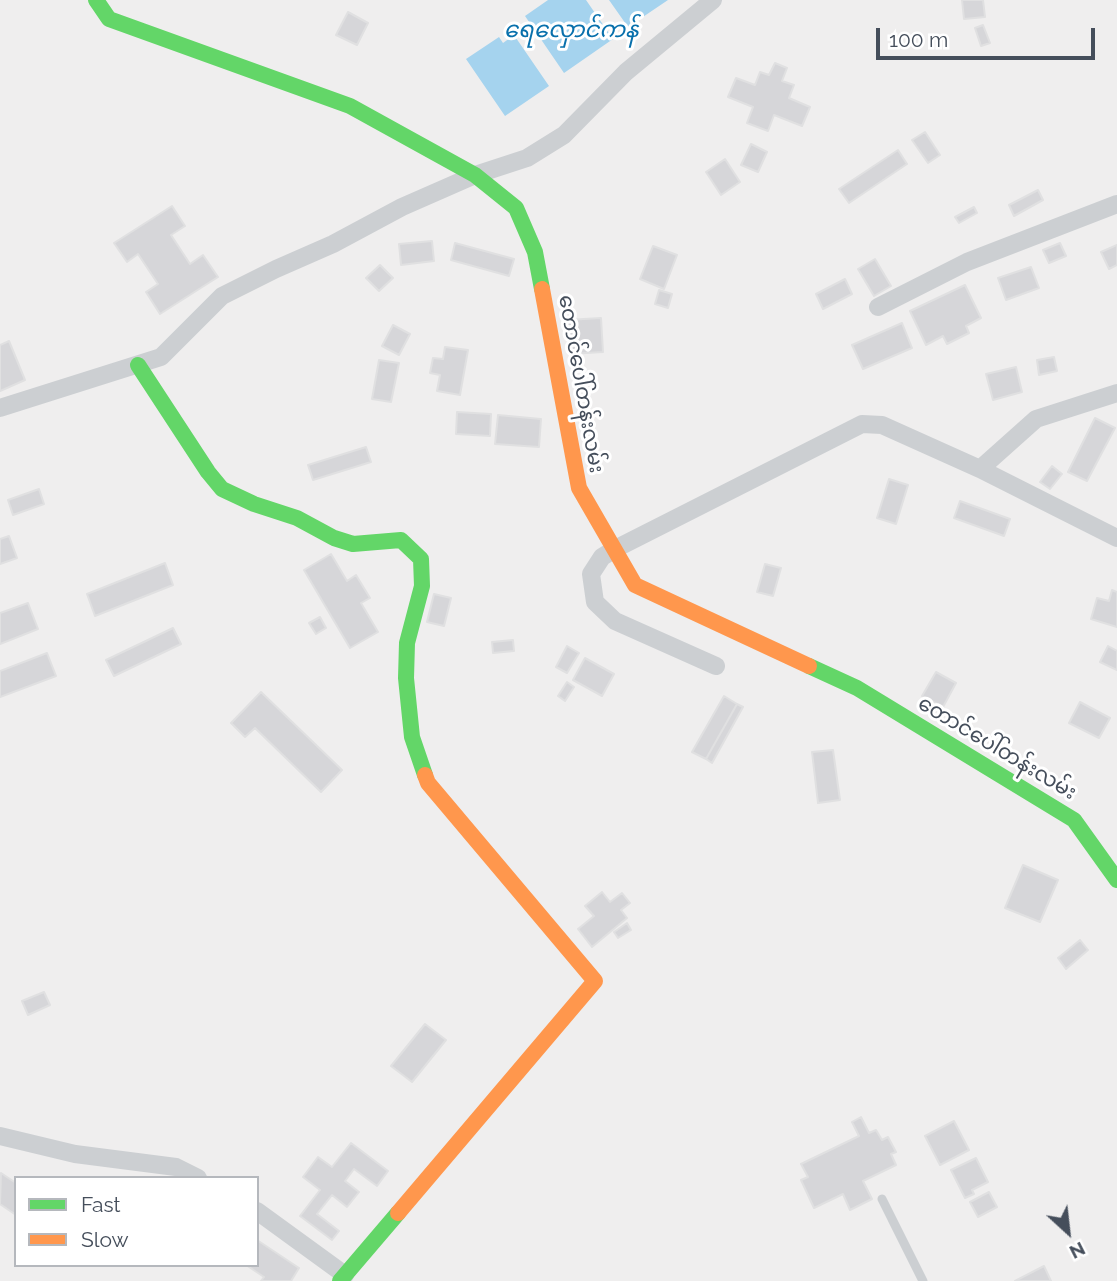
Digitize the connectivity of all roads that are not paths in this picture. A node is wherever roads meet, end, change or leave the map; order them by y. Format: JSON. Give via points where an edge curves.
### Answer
{"nodes":[{"id":1,"x":96,"y":0,"type":"edge"},
{"id":2,"x":713,"y":0,"type":"edge"},
{"id":3,"x":475,"y":175,"type":"junction"},
{"id":4,"x":1117,"y":204,"type":"edge"},
{"id":5,"x":878,"y":307,"type":"dead end"},
{"id":6,"x":138,"y":365,"type":"junction"},
{"id":7,"x":1117,"y":393,"type":"edge"},
{"id":8,"x":0,"y":408,"type":"edge"},
{"id":9,"x":980,"y":468,"type":"junction"},
{"id":10,"x":1117,"y":538,"type":"edge"},
{"id":11,"x":615,"y":549,"type":"junction"},
{"id":12,"x":716,"y":666,"type":"dead end"},
{"id":13,"x":1117,"y":880,"type":"edge"},
{"id":14,"x":0,"y":1136,"type":"edge"},
{"id":15,"x":194,"y":1176,"type":"edge"},
{"id":16,"x":882,"y":1199,"type":"dead end"},
{"id":17,"x":259,"y":1213,"type":"edge"},
{"id":18,"x":342,"y":1278,"type":"edge"},
{"id":19,"x":923,"y":1281,"type":"edge"}],
"edges":[{"from":1,"to":3,"type":"street","name":"တောင်ပေါ်တန်းလမ်း","via":[[109,19],[350,106]]},
{"from":2,"to":3,"type":"street","via":[[626,72],[564,135],[527,158]]},
{"from":3,"to":6,"type":"street","via":[[222,296],[161,357]]},
{"from":3,"to":11,"type":"street","name":"တောင်ပေါ်တန်းလမ်း","via":[[516,208],[535,252],[579,488]]},
{"from":4,"to":5,"type":"street","via":[[967,262]]},
{"from":6,"to":8,"type":"street"},
{"from":6,"to":18,"type":"street","via":[[222,489],[353,544],[401,540],[421,559],[422,586],[407,643],[406,678],[412,737],[428,783],[595,981]]},
{"from":7,"to":9,"type":"street","via":[[1036,419]]},
{"from":9,"to":10,"type":"street"},
{"from":9,"to":11,"type":"street","via":[[882,425],[862,424]]},
{"from":11,"to":12,"type":"street","via":[[602,557],[591,574],[595,601],[615,621]]},
{"from":11,"to":13,"type":"street","name":"တောင်ပေါ်တန်းလမ်း","via":[[635,585],[857,688],[1074,820]]},
{"from":14,"to":15,"type":"street","via":[[75,1154],[176,1167]]},
{"from":16,"to":19,"type":"lane"},
{"from":17,"to":18,"type":"street"}]}
